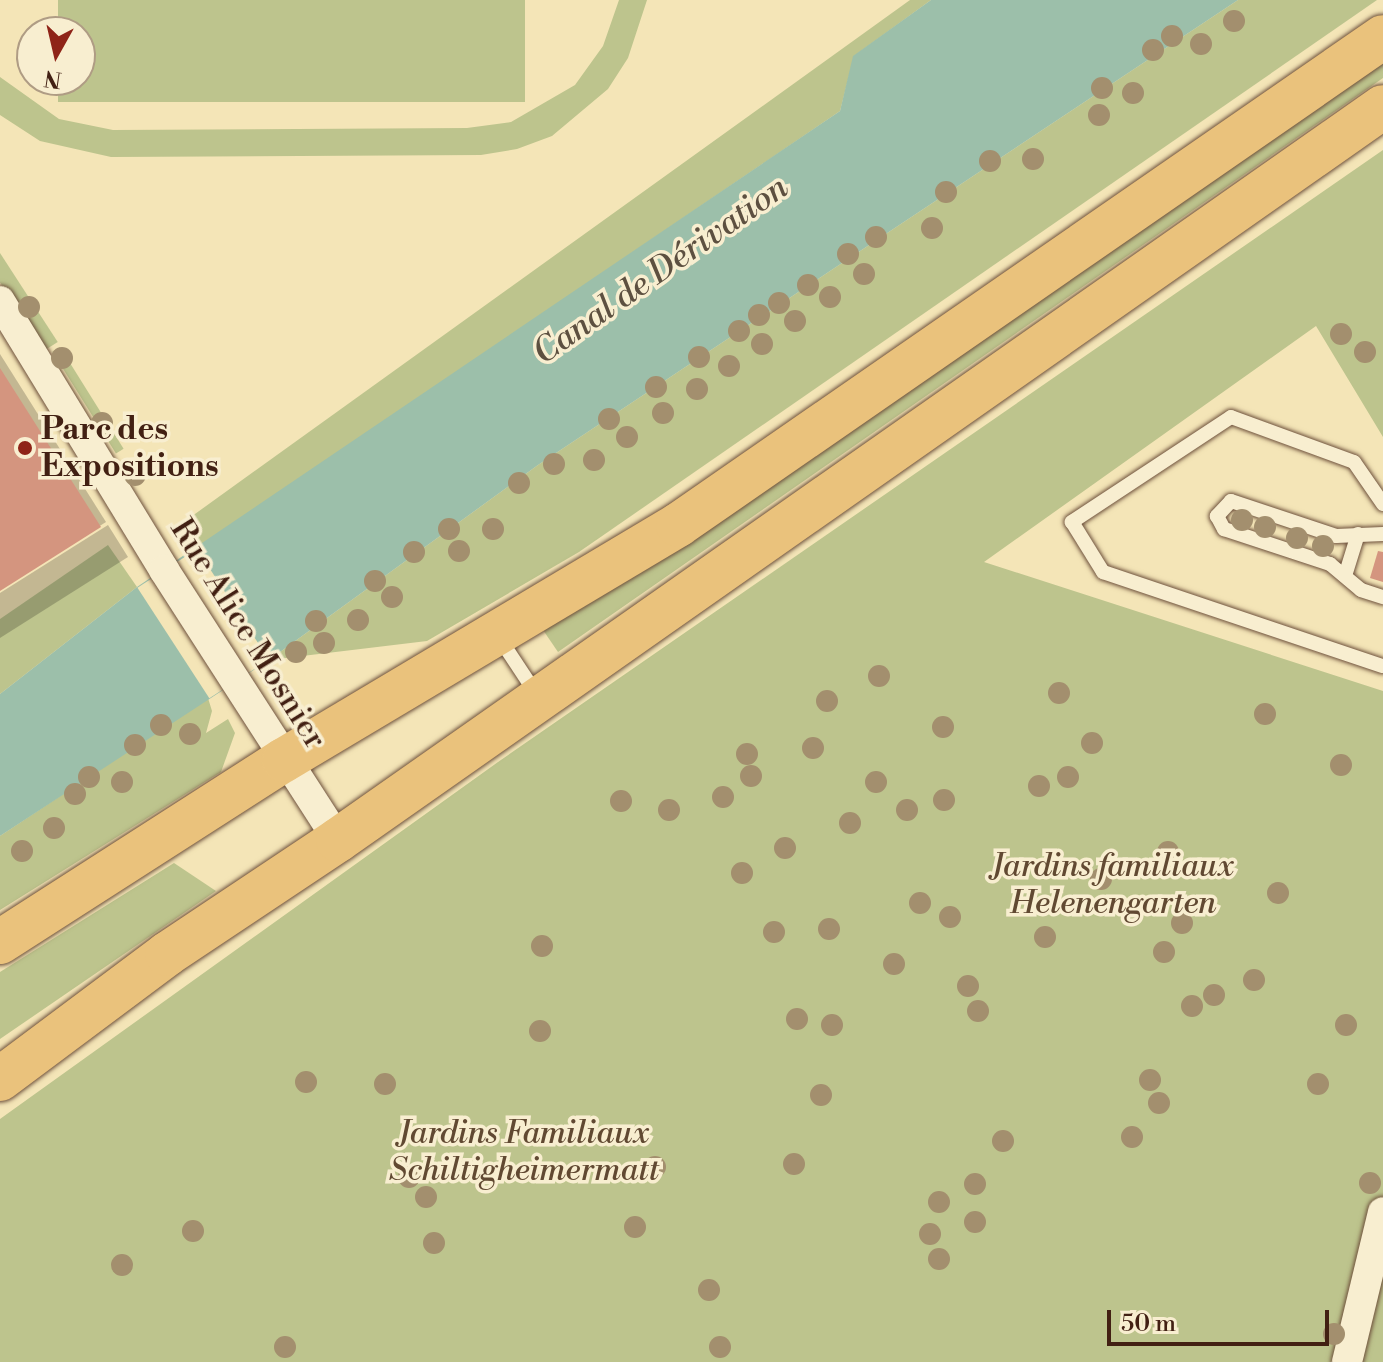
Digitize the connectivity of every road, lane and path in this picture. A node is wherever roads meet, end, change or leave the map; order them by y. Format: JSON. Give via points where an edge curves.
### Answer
{"nodes":[{"id":1,"x":1383,"y":37,"type":"edge"},
{"id":2,"x":1383,"y":107,"type":"edge"},
{"id":3,"x":0,"y":301,"type":"edge"},
{"id":4,"x":1383,"y":504,"type":"edge"},
{"id":5,"x":1358,"y":534,"type":"junction"},
{"id":6,"x":1383,"y":534,"type":"edge"},
{"id":7,"x":1345,"y":576,"type":"junction"},
{"id":8,"x":1383,"y":597,"type":"edge"},
{"id":9,"x":497,"y":633,"type":"junction"},
{"id":10,"x":1383,"y":666,"type":"edge"},
{"id":11,"x":539,"y":699,"type":"junction"},
{"id":12,"x":284,"y":760,"type":"junction"},
{"id":13,"x":338,"y":840,"type":"junction"},
{"id":14,"x":0,"y":942,"type":"edge"},
{"id":15,"x":0,"y":1079,"type":"edge"},
{"id":16,"x":1383,"y":1212,"type":"edge"},
{"id":17,"x":1347,"y":1362,"type":"edge"}],
"edges":[{"from":1,"to":9,"type":"main road","via":[[678,525]]},
{"from":2,"to":11,"type":"main road"},
{"from":3,"to":12,"type":"street","name":"Rue Alice Mosnier"},
{"from":4,"to":10,"type":"lane","via":[[1354,462],[1231,417],[1072,522],[1103,572]]},
{"from":5,"to":6,"type":"lane"},
{"from":5,"to":7,"type":"lane"},
{"from":5,"to":7,"type":"lane","via":[[1336,536],[1231,501],[1220,508],[1224,529],[1330,564]]},
{"from":7,"to":8,"type":"lane","via":[[1361,590]]},
{"from":9,"to":11,"type":"lane"},
{"from":9,"to":12,"type":"main road"},
{"from":11,"to":13,"type":"main road"},
{"from":12,"to":13,"type":"street","name":"Rue Alice Mosnier"},
{"from":12,"to":14,"type":"main road"},
{"from":13,"to":15,"type":"main road","via":[[167,954]]},
{"from":16,"to":17,"type":"street"}]}
